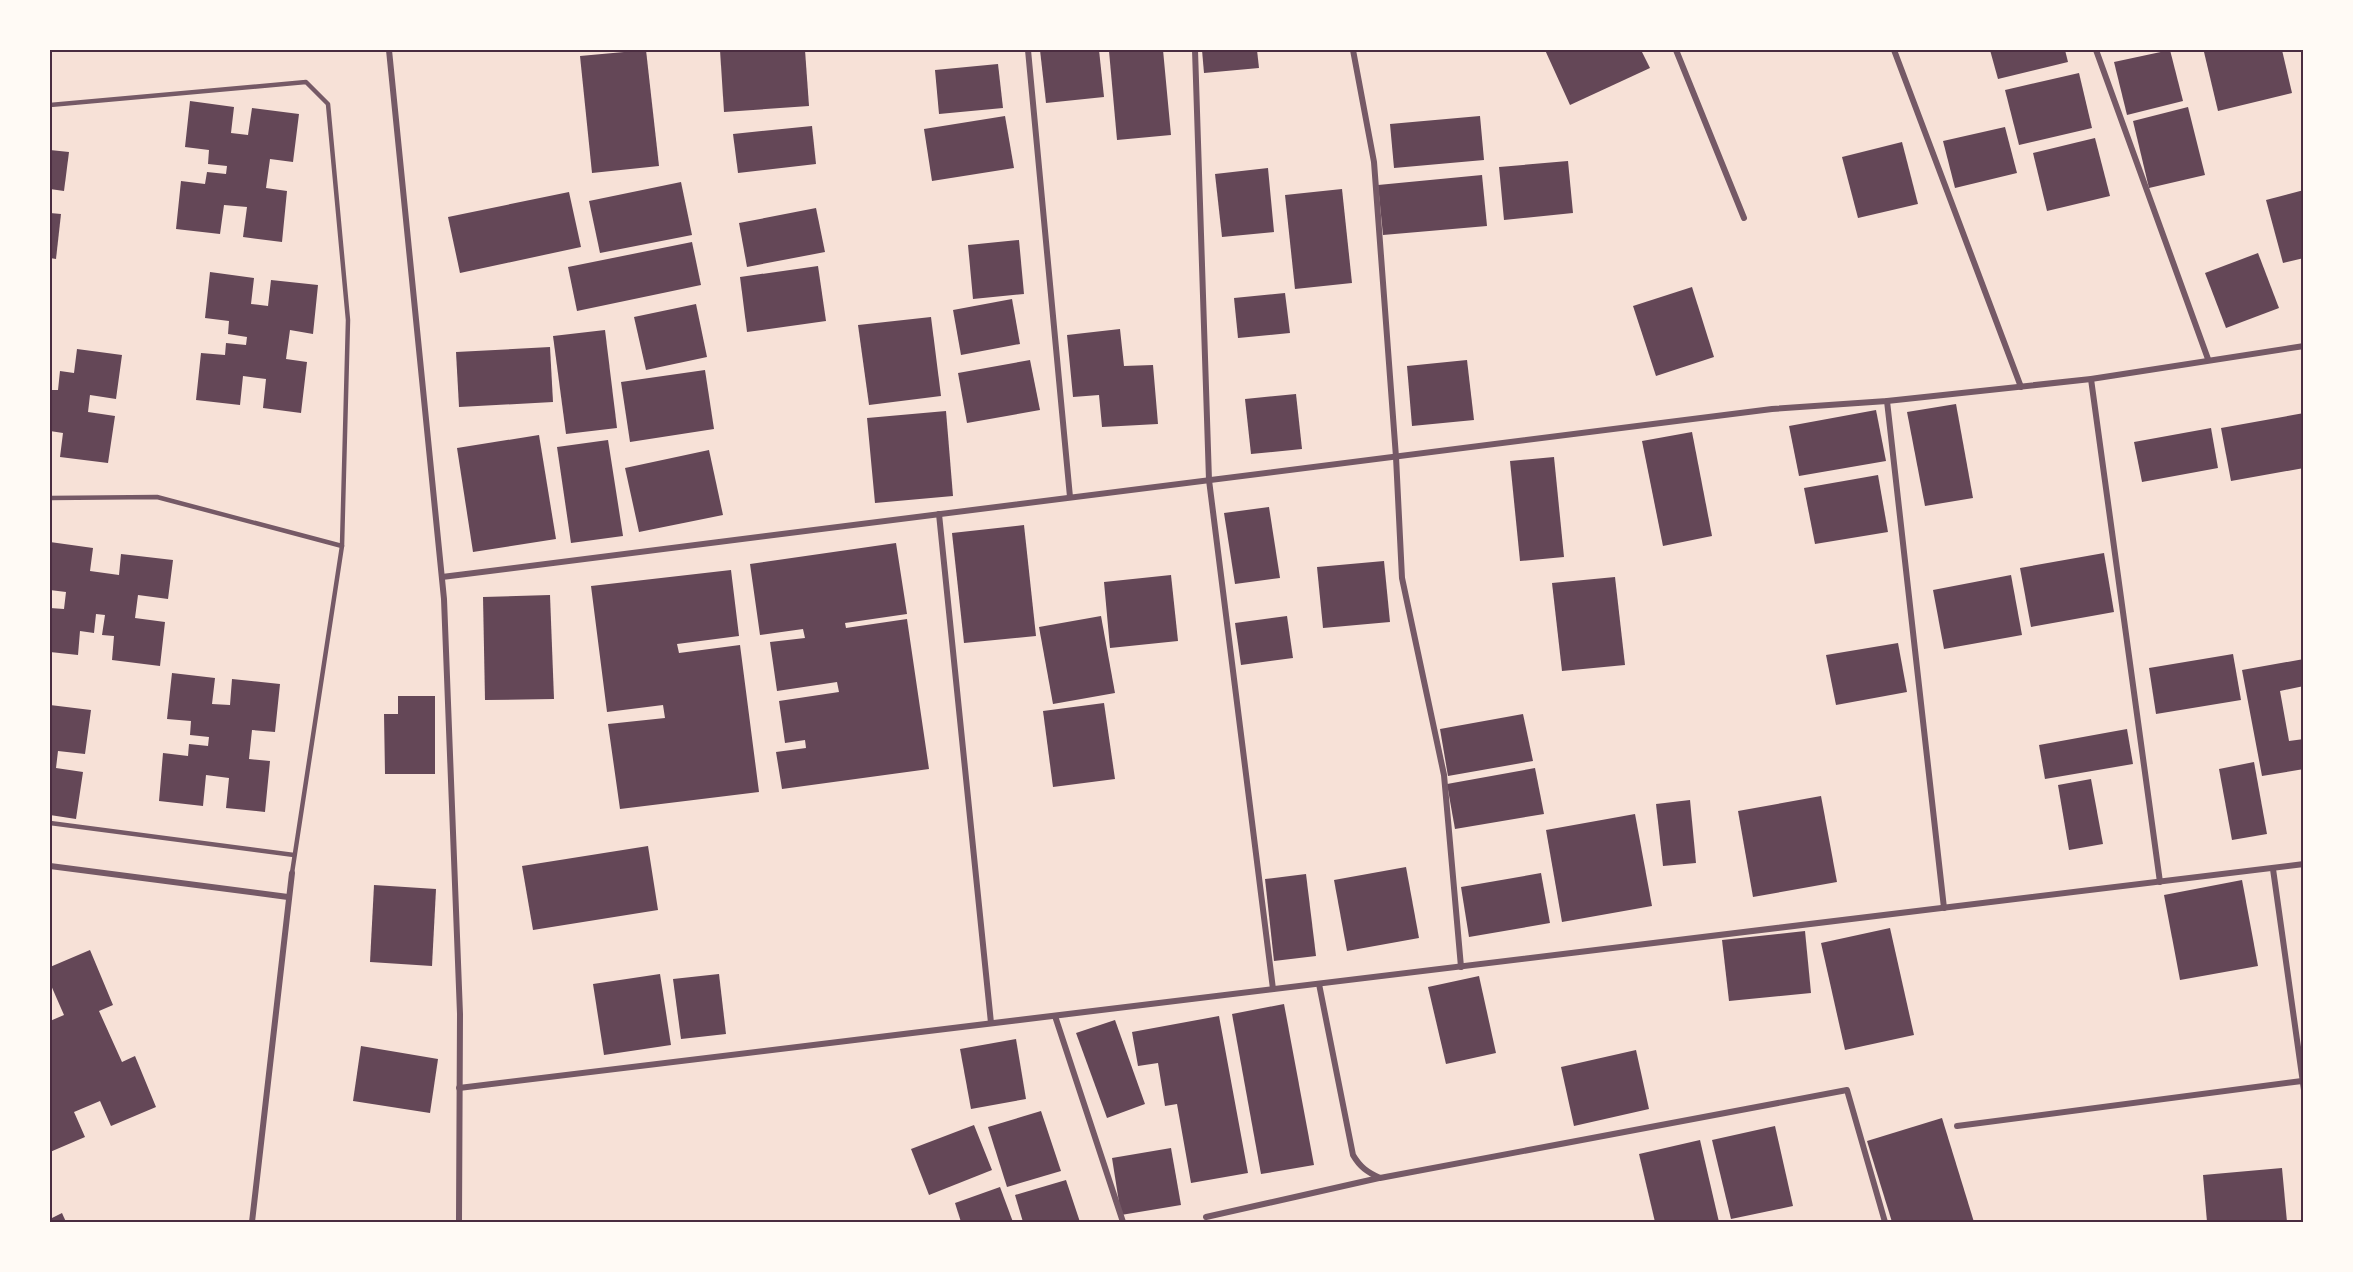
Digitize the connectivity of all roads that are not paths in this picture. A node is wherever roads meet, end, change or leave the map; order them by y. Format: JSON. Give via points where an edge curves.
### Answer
{"nodes":[{"id":1,"x":389,"y":50,"type":"edge"},
{"id":2,"x":1028,"y":50,"type":"edge"},
{"id":3,"x":1195,"y":50,"type":"edge"},
{"id":4,"x":1353,"y":50,"type":"edge"},
{"id":5,"x":1676,"y":50,"type":"edge"},
{"id":6,"x":1894,"y":50,"type":"edge"},
{"id":7,"x":2096,"y":50,"type":"edge"},
{"id":8,"x":50,"y":105,"type":"edge"},
{"id":9,"x":1744,"y":218,"type":"dead end"},
{"id":10,"x":2304,"y":346,"type":"edge"},
{"id":11,"x":2208,"y":359,"type":"junction"},
{"id":12,"x":2091,"y":379,"type":"junction"},
{"id":13,"x":2021,"y":387,"type":"junction"},
{"id":14,"x":1887,"y":401,"type":"junction"},
{"id":15,"x":1396,"y":457,"type":"junction"},
{"id":16,"x":1209,"y":480,"type":"junction"},
{"id":17,"x":1070,"y":497,"type":"junction"},
{"id":18,"x":50,"y":498,"type":"edge"},
{"id":19,"x":939,"y":514,"type":"junction"},
{"id":20,"x":342,"y":546,"type":"junction"},
{"id":21,"x":441,"y":577,"type":"junction"},
{"id":22,"x":50,"y":823,"type":"edge"},
{"id":23,"x":294,"y":855,"type":"junction"},
{"id":24,"x":2304,"y":864,"type":"edge"},
{"id":25,"x":50,"y":866,"type":"edge"},
{"id":26,"x":2273,"y":869,"type":"junction"},
{"id":27,"x":292,"y":873,"type":"joint"},
{"id":28,"x":2160,"y":882,"type":"junction"},
{"id":29,"x":288,"y":897,"type":"junction"},
{"id":30,"x":1944,"y":908,"type":"junction"},
{"id":31,"x":1461,"y":967,"type":"junction"},
{"id":32,"x":1319,"y":984,"type":"junction"},
{"id":33,"x":1273,"y":990,"type":"junction"},
{"id":34,"x":1055,"y":1016,"type":"junction"},
{"id":35,"x":991,"y":1023,"type":"junction"},
{"id":36,"x":2302,"y":1081,"type":"edge"},
{"id":37,"x":459,"y":1088,"type":"junction"},
{"id":38,"x":2304,"y":1090,"type":"edge"},
{"id":39,"x":1957,"y":1126,"type":"dead end"},
{"id":40,"x":1380,"y":1178,"type":"junction"},
{"id":41,"x":1206,"y":1217,"type":"dead end"},
{"id":42,"x":252,"y":1222,"type":"edge"},
{"id":43,"x":459,"y":1222,"type":"edge"},
{"id":44,"x":1123,"y":1222,"type":"edge"},
{"id":45,"x":1885,"y":1222,"type":"edge"}],
"edges":[{"from":1,"to":21,"type":"street"},
{"from":2,"to":17,"type":"street"},
{"from":3,"to":16,"type":"street"},
{"from":4,"to":15,"type":"street","via":[[1374,162]]},
{"from":5,"to":9,"type":"street"},
{"from":6,"to":13,"type":"street"},
{"from":7,"to":11,"type":"street"},
{"from":8,"to":20,"type":"lane","via":[[306,82],[328,104],[348,320]]},
{"from":10,"to":11,"type":"street"},
{"from":11,"to":12,"type":"street"},
{"from":12,"to":13,"type":"street"},
{"from":12,"to":28,"type":"street"},
{"from":13,"to":14,"type":"street"},
{"from":14,"to":15,"type":"street","via":[[1772,409]]},
{"from":14,"to":30,"type":"street"},
{"from":15,"to":16,"type":"street"},
{"from":15,"to":31,"type":"street","via":[[1402,578],[1444,775]]},
{"from":16,"to":17,"type":"street"},
{"from":16,"to":33,"type":"street"},
{"from":17,"to":19,"type":"street"},
{"from":18,"to":20,"type":"lane","via":[[157,497]]},
{"from":19,"to":21,"type":"street"},
{"from":19,"to":35,"type":"street"},
{"from":20,"to":23,"type":"lane"},
{"from":21,"to":37,"type":"street","via":[[454,819]]},
{"from":22,"to":23,"type":"lane"},
{"from":23,"to":27,"type":"lane"},
{"from":24,"to":26,"type":"street"},
{"from":25,"to":29,"type":"street"},
{"from":26,"to":28,"type":"street"},
{"from":26,"to":36,"type":"street"},
{"from":27,"to":29,"type":"street"},
{"from":28,"to":30,"type":"street"},
{"from":29,"to":42,"type":"street"},
{"from":30,"to":31,"type":"street"},
{"from":31,"to":32,"type":"street"},
{"from":32,"to":33,"type":"street"},
{"from":32,"to":40,"type":"street","via":[[1353,1155],[1367,1172]]},
{"from":33,"to":34,"type":"street"},
{"from":34,"to":35,"type":"street"},
{"from":34,"to":44,"type":"street"},
{"from":35,"to":37,"type":"street"},
{"from":36,"to":38,"type":"street"},
{"from":36,"to":39,"type":"street"},
{"from":37,"to":43,"type":"street"},
{"from":40,"to":41,"type":"street"},
{"from":40,"to":45,"type":"street","via":[[1847,1090]]}]}
